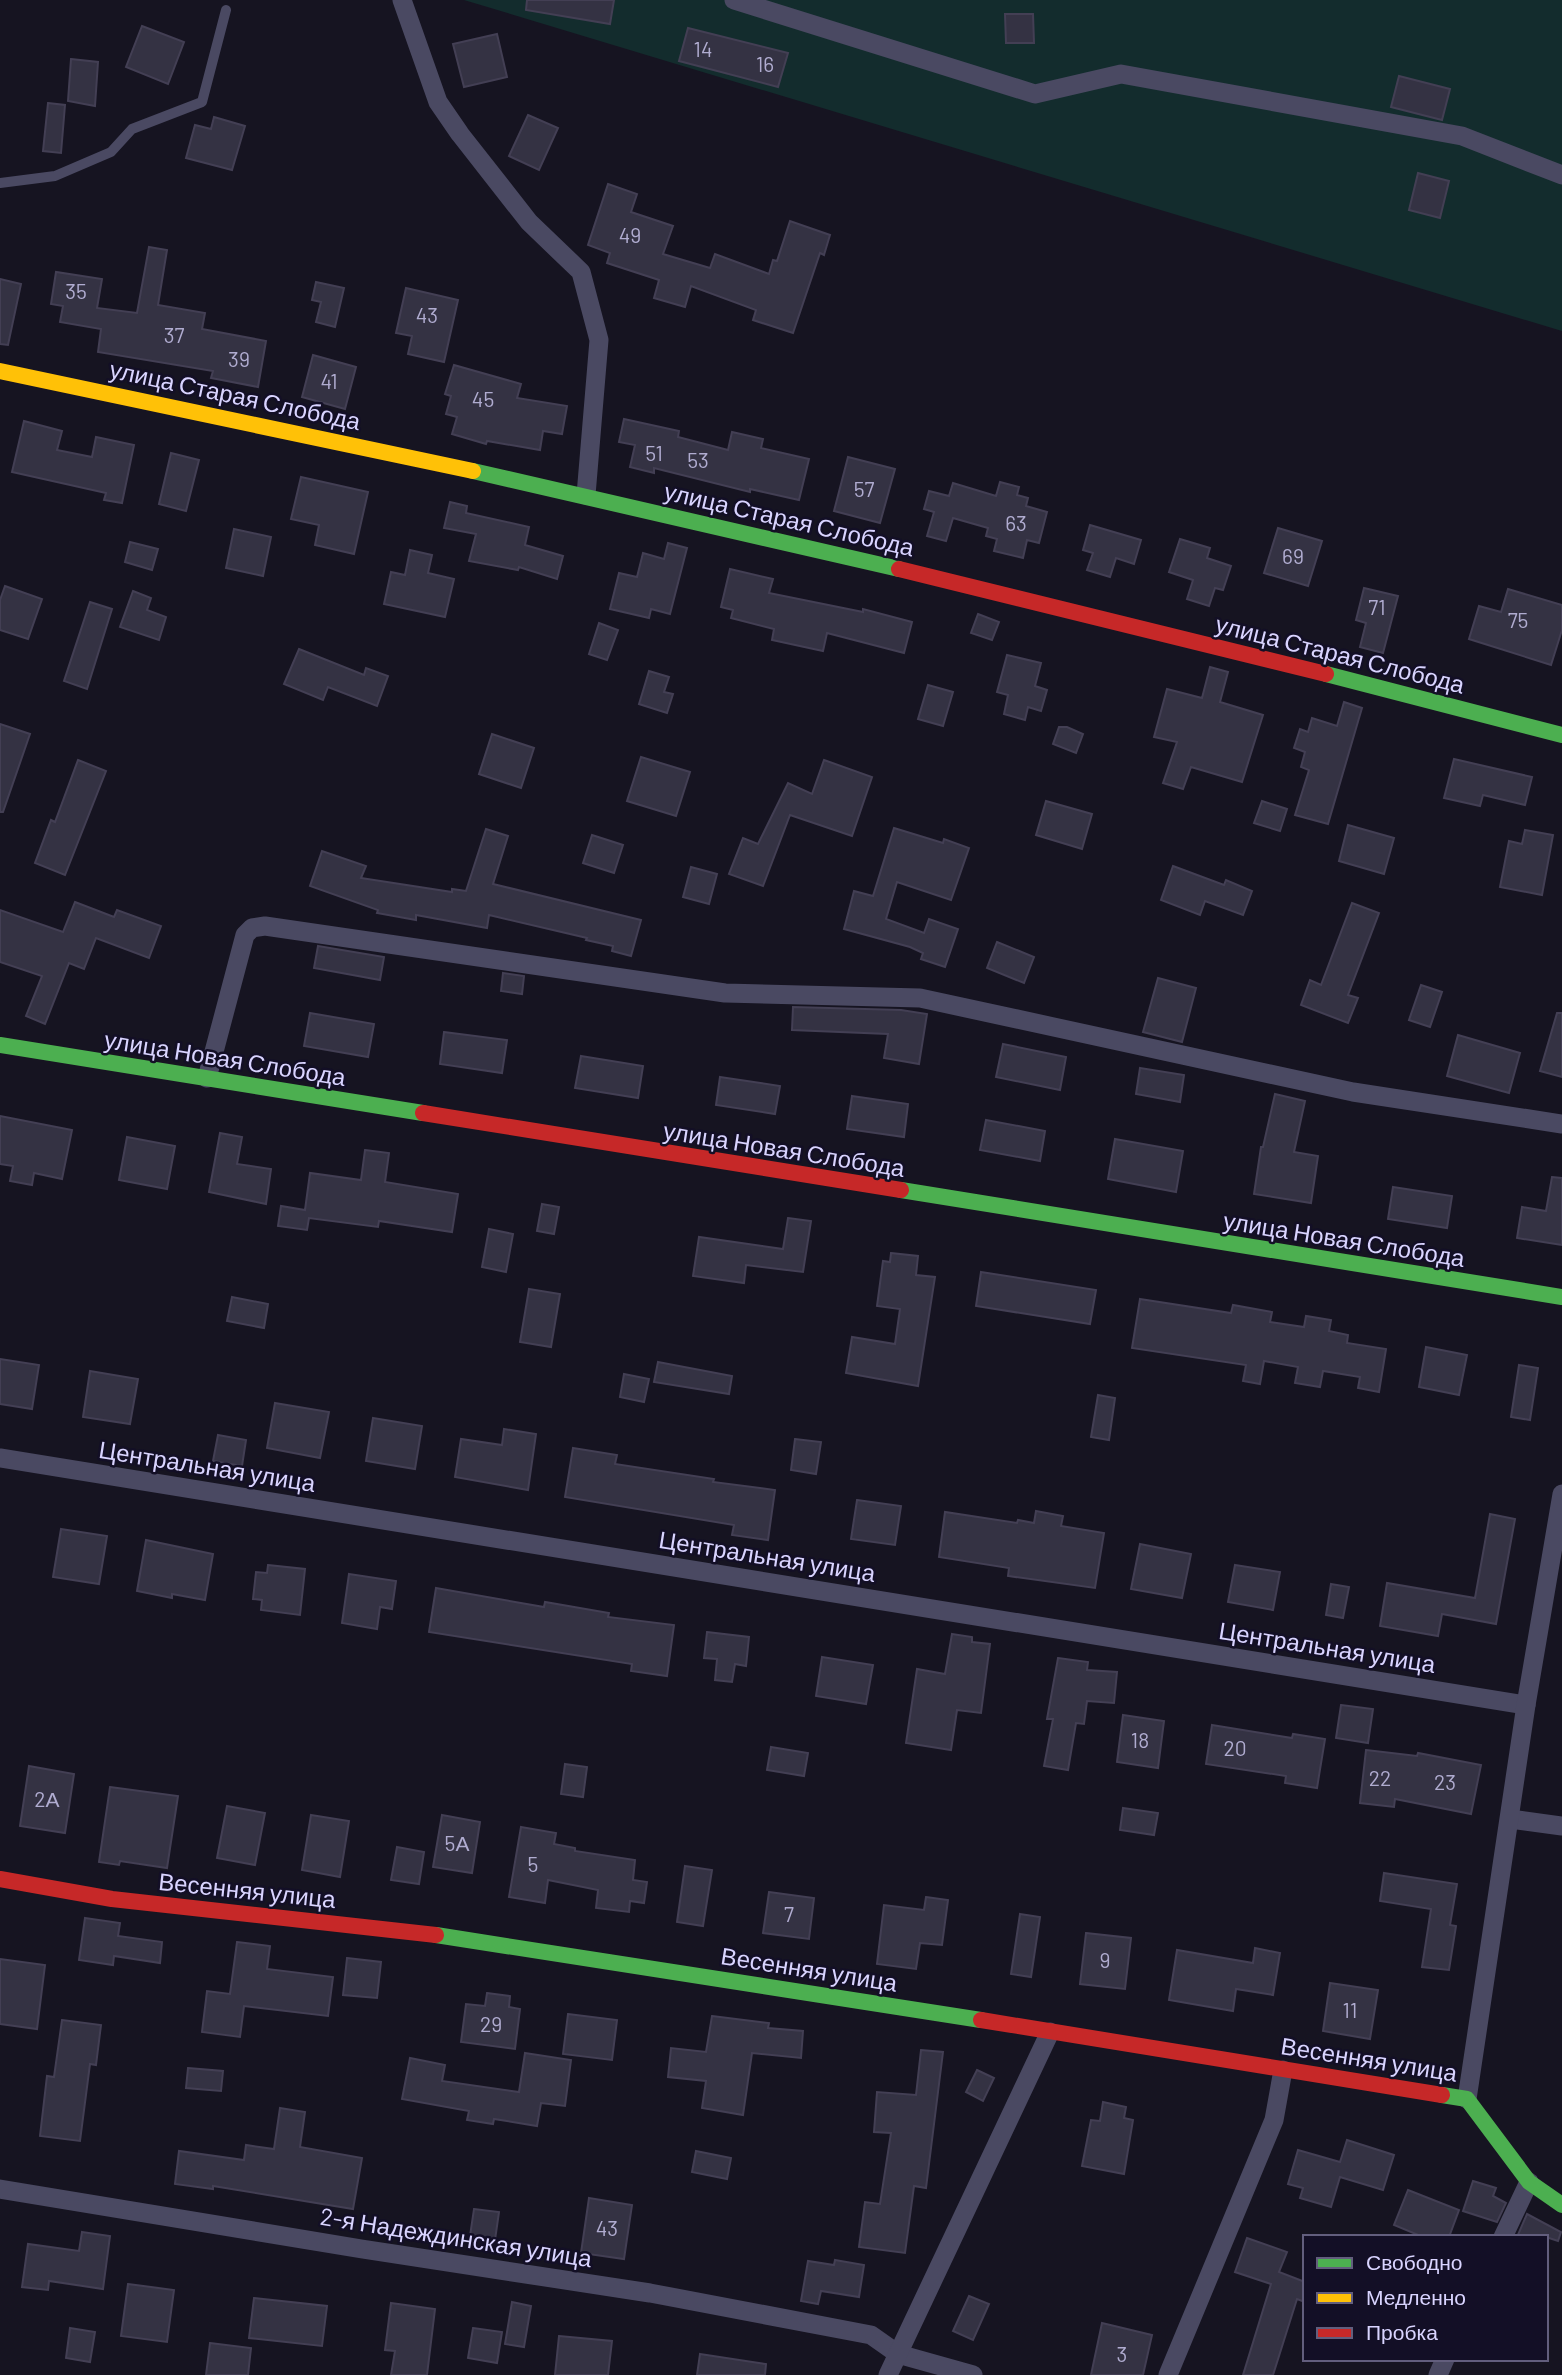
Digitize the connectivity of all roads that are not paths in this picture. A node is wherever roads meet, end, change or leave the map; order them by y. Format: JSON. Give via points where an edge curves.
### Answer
{"nodes":[{"id":1,"x":402,"y":0,"type":"edge"},
{"id":2,"x":734,"y":0,"type":"edge"},
{"id":3,"x":226,"y":10,"type":"dead end"},
{"id":4,"x":1562,"y":175,"type":"edge"},
{"id":5,"x":0,"y":183,"type":"edge"},
{"id":6,"x":0,"y":370,"type":"edge"},
{"id":7,"x":586,"y":495,"type":"junction"},
{"id":8,"x":1562,"y":735,"type":"edge"},
{"id":9,"x":0,"y":1045,"type":"edge"},
{"id":10,"x":207,"y":1078,"type":"junction"},
{"id":11,"x":1562,"y":1124,"type":"edge"},
{"id":12,"x":1562,"y":1297,"type":"edge"},
{"id":13,"x":0,"y":1458,"type":"edge"},
{"id":14,"x":1562,"y":1494,"type":"edge"},
{"id":15,"x":1560,"y":1528,"type":"edge"},
{"id":16,"x":1526,"y":1705,"type":"junction"},
{"id":17,"x":1510,"y":1819,"type":"junction"},
{"id":18,"x":1562,"y":1826,"type":"edge"},
{"id":19,"x":0,"y":1879,"type":"edge"},
{"id":20,"x":1050,"y":2032,"type":"junction"},
{"id":21,"x":1283,"y":2070,"type":"junction"},
{"id":22,"x":1467,"y":2099,"type":"junction"},
{"id":23,"x":1529,"y":2182,"type":"junction"},
{"id":24,"x":0,"y":2189,"type":"edge"},
{"id":25,"x":1562,"y":2205,"type":"edge"},
{"id":26,"x":1504,"y":2235,"type":"edge"},
{"id":27,"x":898,"y":2354,"type":"junction"},
{"id":28,"x":888,"y":2375,"type":"edge"},
{"id":29,"x":973,"y":2375,"type":"edge"},
{"id":30,"x":1168,"y":2375,"type":"edge"}],
"edges":[{"from":1,"to":7,"type":"street","via":[[438,102],[529,222],[581,272],[599,340]]},
{"from":2,"to":4,"type":"street","via":[[1035,94],[1121,74],[1462,136]]},
{"from":3,"to":5,"type":"lane","via":[[202,102],[132,129],[111,152],[55,176]]},
{"from":6,"to":7,"type":"street","name":"улица Старая Слобода"},
{"from":7,"to":8,"type":"street","name":"улица Старая Слобода","via":[[1276,661]]},
{"from":9,"to":10,"type":"street","name":"улица Новая Слобода"},
{"from":10,"to":11,"type":"street","via":[[245,935],[265,926],[725,993],[920,998],[1353,1092]]},
{"from":10,"to":12,"type":"street","name":"улица Новая Слобода"},
{"from":13,"to":16,"type":"street","name":"Центральная улица"},
{"from":14,"to":15,"type":"street"},
{"from":15,"to":16,"type":"street"},
{"from":16,"to":17,"type":"street"},
{"from":17,"to":18,"type":"street"},
{"from":17,"to":22,"type":"street"},
{"from":19,"to":20,"type":"street","name":"Весенняя улица","via":[[112,1899],[426,1934]]},
{"from":20,"to":21,"type":"street","name":"Весенняя улица"},
{"from":20,"to":27,"type":"street"},
{"from":21,"to":22,"type":"street","name":"Весенняя улица"},
{"from":21,"to":30,"type":"street","via":[[1274,2119]]},
{"from":22,"to":23,"type":"street","name":"Весенняя улица"},
{"from":23,"to":25,"type":"street","name":"Весенняя улица"},
{"from":23,"to":26,"type":"street"},
{"from":24,"to":27,"type":"street","name":"2-я Надеждинская улица","via":[[650,2292],[871,2335]]},
{"from":27,"to":28,"type":"street"},
{"from":27,"to":29,"type":"street","name":"2-я Надеждинская улица"}]}
